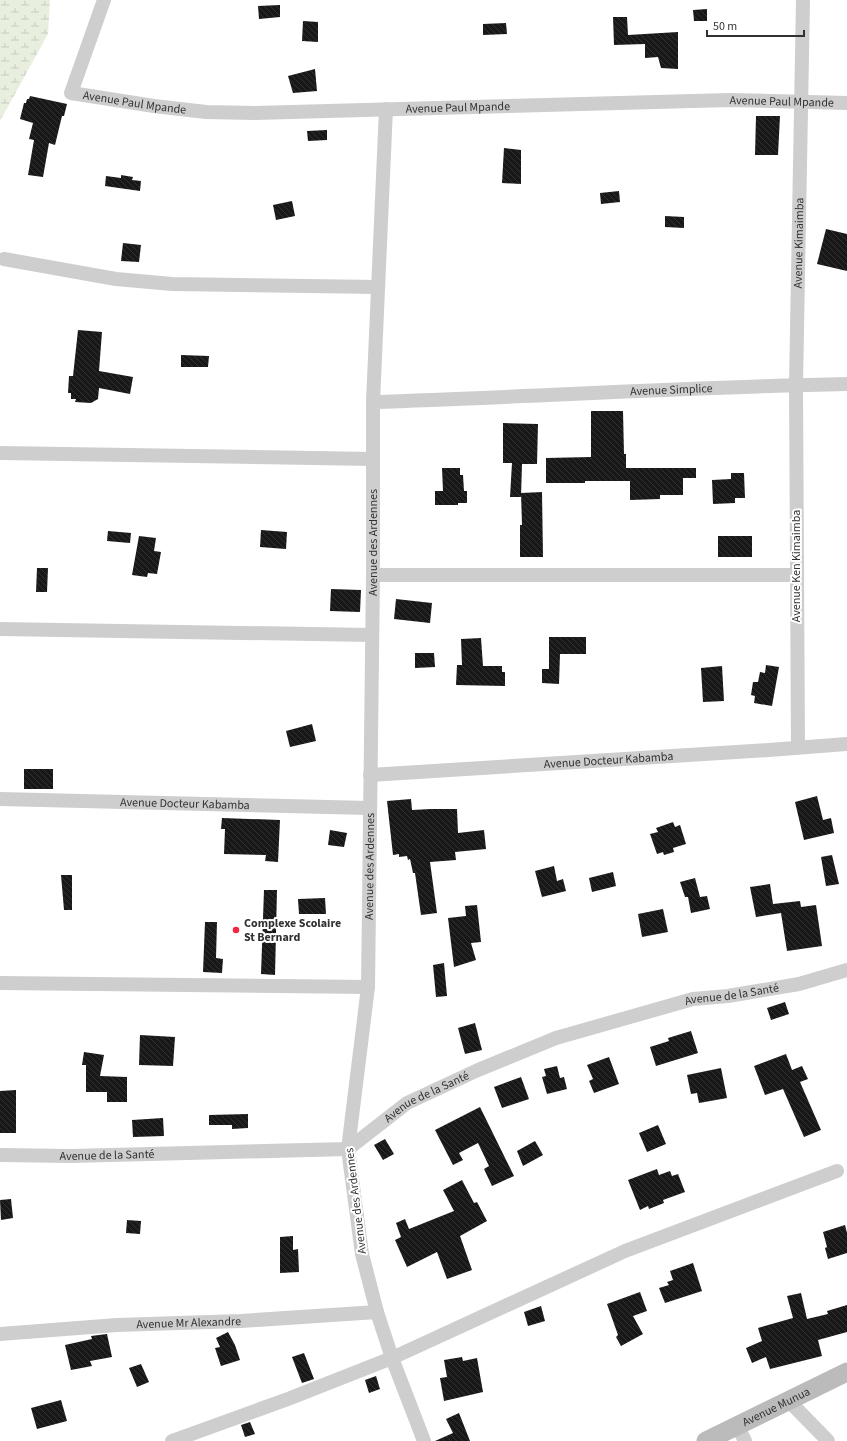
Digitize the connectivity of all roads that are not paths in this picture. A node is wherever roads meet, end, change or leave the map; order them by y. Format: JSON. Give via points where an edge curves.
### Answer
{"nodes":[{"id":1,"x":104,"y":0,"type":"edge"},
{"id":2,"x":803,"y":0,"type":"edge"},
{"id":3,"x":800,"y":102,"type":"junction"},
{"id":4,"x":847,"y":103,"type":"edge"},
{"id":5,"x":386,"y":109,"type":"junction"},
{"id":6,"x":4,"y":259,"type":"dead end"},
{"id":7,"x":378,"y":287,"type":"junction"},
{"id":8,"x":847,"y":384,"type":"edge"},
{"id":9,"x":796,"y":385,"type":"junction"},
{"id":10,"x":373,"y":402,"type":"junction"},
{"id":11,"x":0,"y":454,"type":"edge"},
{"id":12,"x":373,"y":459,"type":"junction"},
{"id":13,"x":373,"y":575,"type":"junction"},
{"id":14,"x":796,"y":575,"type":"junction"},
{"id":15,"x":0,"y":629,"type":"edge"},
{"id":16,"x":372,"y":635,"type":"junction"},
{"id":17,"x":847,"y":744,"type":"edge"},
{"id":18,"x":798,"y":747,"type":"junction"},
{"id":19,"x":370,"y":775,"type":"junction"},
{"id":20,"x":0,"y":800,"type":"edge"},
{"id":21,"x":370,"y":808,"type":"junction"},
{"id":22,"x":847,"y":970,"type":"edge"},
{"id":23,"x":0,"y":984,"type":"edge"},
{"id":24,"x":368,"y":987,"type":"junction"},
{"id":25,"x":348,"y":1149,"type":"junction"},
{"id":26,"x":0,"y":1155,"type":"edge"},
{"id":27,"x":837,"y":1171,"type":"dead end"},
{"id":28,"x":377,"y":1312,"type":"junction"},
{"id":29,"x":0,"y":1334,"type":"edge"},
{"id":30,"x":392,"y":1358,"type":"junction"},
{"id":31,"x":847,"y":1372,"type":"edge"},
{"id":32,"x":788,"y":1400,"type":"junction"},
{"id":33,"x":741,"y":1433,"type":"edge"},
{"id":34,"x":172,"y":1441,"type":"edge"},
{"id":35,"x":424,"y":1441,"type":"edge"},
{"id":36,"x":706,"y":1441,"type":"edge"},
{"id":37,"x":828,"y":1441,"type":"edge"}],
"edges":[{"from":1,"to":5,"type":"street","name":"Avenue Paul Mpande","via":[[71,92],[206,112]]},
{"from":2,"to":3,"type":"street","name":"Avenue Kimaimba"},
{"from":3,"to":4,"type":"street","name":"Avenue Paul Mpande"},
{"from":3,"to":5,"type":"street","name":"Avenue Paul Mpande","via":[[730,100]]},
{"from":3,"to":9,"type":"street","name":"Avenue Kimaimba"},
{"from":5,"to":7,"type":"street","name":"Avenue des Ardennes"},
{"from":6,"to":7,"type":"street","via":[[116,279],[172,284]]},
{"from":7,"to":10,"type":"street","name":"Avenue des Ardennes"},
{"from":8,"to":9,"type":"street","name":"Avenue Simplice"},
{"from":9,"to":10,"type":"street","name":"Avenue Simplice"},
{"from":9,"to":14,"type":"street","name":"Avenue Ken Kimaimba"},
{"from":10,"to":12,"type":"street","name":"Avenue des Ardennes"},
{"from":11,"to":12,"type":"street"},
{"from":12,"to":13,"type":"street","name":"Avenue des Ardennes"},
{"from":13,"to":14,"type":"street"},
{"from":13,"to":16,"type":"street","name":"Avenue des Ardennes"},
{"from":14,"to":18,"type":"street","name":"Avenue Ken Kimaimba"},
{"from":15,"to":16,"type":"street"},
{"from":16,"to":19,"type":"street","name":"Avenue des Ardennes"},
{"from":17,"to":18,"type":"street","name":"Avenue Docteur Kabamba"},
{"from":18,"to":19,"type":"street","name":"Avenue Docteur Kabamba"},
{"from":19,"to":21,"type":"street","name":"Avenue des Ardennes"},
{"from":20,"to":21,"type":"street","name":"Avenue Docteur Kabamba"},
{"from":21,"to":24,"type":"street","name":"Avenue des Ardennes"},
{"from":22,"to":25,"type":"street","name":"Avenue de la Santé","via":[[799,984],[693,999],[556,1038],[407,1103]]},
{"from":23,"to":24,"type":"street"},
{"from":24,"to":25,"type":"street","name":"Avenue des Ardennes"},
{"from":25,"to":26,"type":"street","name":"Avenue de la Santé","via":[[71,1156]]},
{"from":25,"to":28,"type":"street","name":"Avenue des Ardennes","via":[[362,1254]]},
{"from":27,"to":30,"type":"street","via":[[625,1251]]},
{"from":28,"to":29,"type":"street","name":"Avenue Mr Alexandre","via":[[241,1321],[117,1325]]},
{"from":28,"to":30,"type":"street","name":"Avenue des Ardennes"},
{"from":30,"to":34,"type":"street"},
{"from":30,"to":35,"type":"street","name":"Avenue des Ardennes"},
{"from":31,"to":32,"type":"main road","name":"Avenue Munua"},
{"from":32,"to":33,"type":"main road","name":"Avenue Munua"},
{"from":32,"to":37,"type":"street"},
{"from":33,"to":36,"type":"main road","name":"Avenue Munua"}]}
